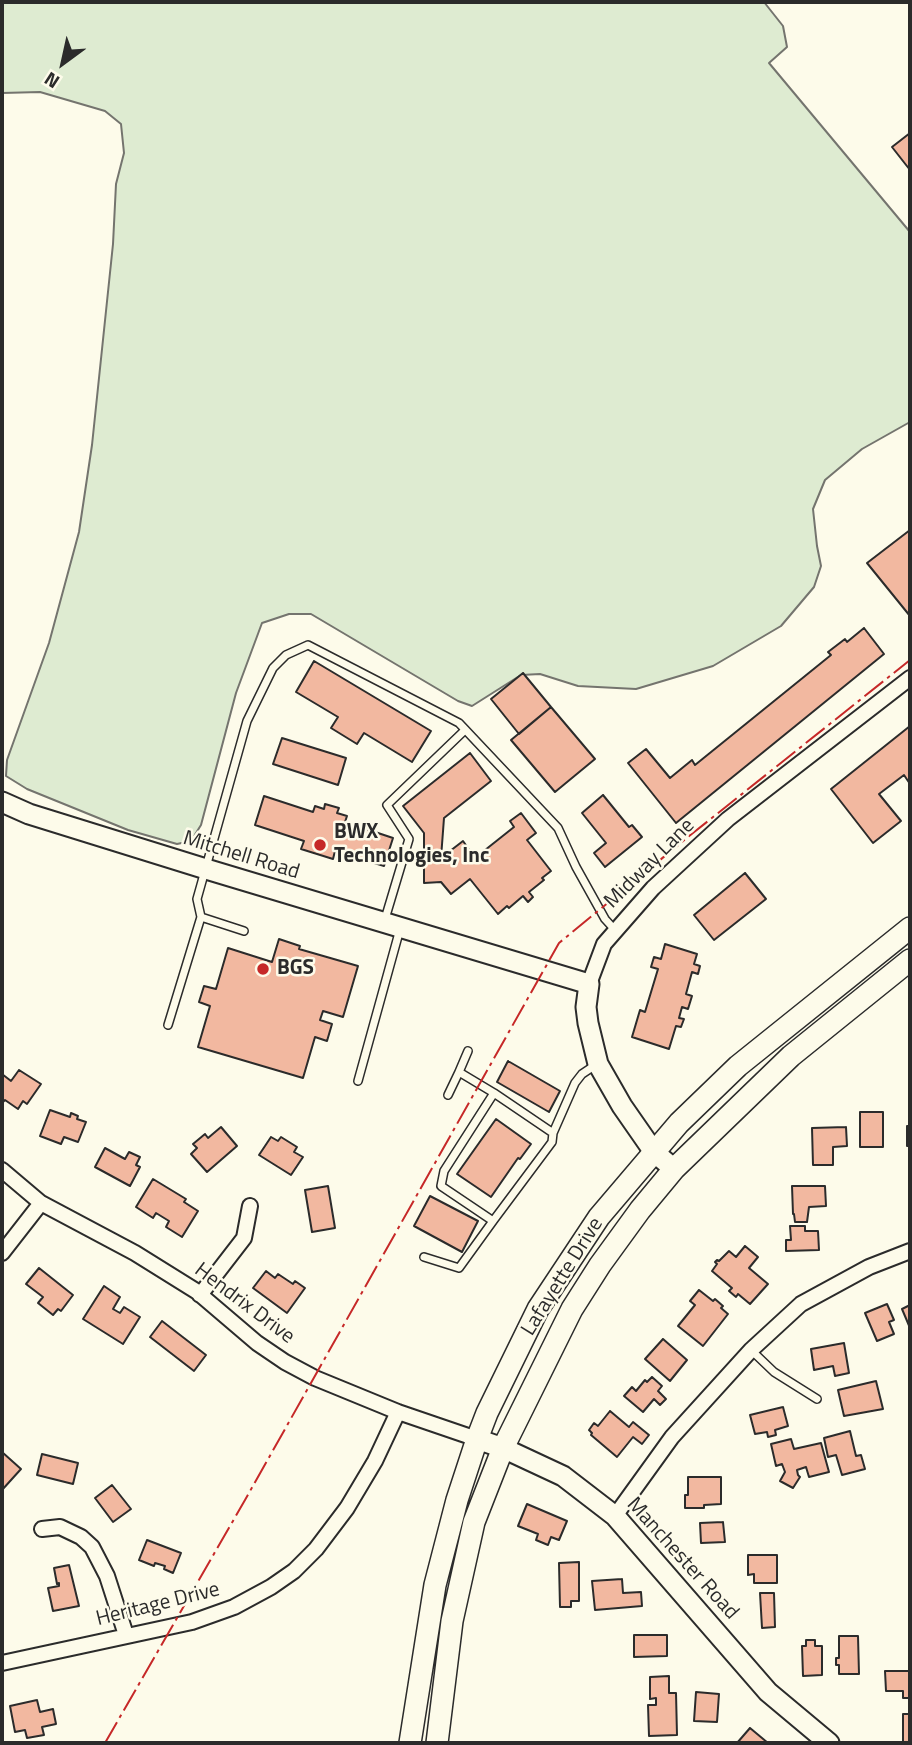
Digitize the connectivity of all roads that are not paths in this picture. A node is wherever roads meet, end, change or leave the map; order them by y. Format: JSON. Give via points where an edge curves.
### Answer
{"nodes":[{"id":1,"x":910,"y":678,"type":"edge"},
{"id":2,"x":465,"y":730,"type":"junction"},
{"id":3,"x":2,"y":802,"type":"edge"},
{"id":4,"x":206,"y":869,"type":"junction"},
{"id":5,"x":201,"y":918,"type":"junction"},
{"id":6,"x":392,"y":926,"type":"junction"},
{"id":7,"x":910,"y":928,"type":"edge"},
{"id":8,"x":615,"y":930,"type":"junction"},
{"id":9,"x":244,"y":931,"type":"dead end"},
{"id":10,"x":910,"y":960,"type":"edge"},
{"id":11,"x":589,"y":984,"type":"junction"},
{"id":12,"x":168,"y":1025,"type":"dead end"},
{"id":13,"x":468,"y":1051,"type":"dead end"},
{"id":14,"x":598,"y":1064,"type":"junction"},
{"id":15,"x":459,"y":1072,"type":"junction"},
{"id":16,"x":358,"y":1081,"type":"dead end"},
{"id":17,"x":494,"y":1093,"type":"junction"},
{"id":18,"x":447,"y":1095,"type":"dead end"},
{"id":19,"x":553,"y":1133,"type":"junction"},
{"id":20,"x":654,"y":1152,"type":"junction"},
{"id":21,"x":674,"y":1169,"type":"junction"},
{"id":22,"x":2,"y":1170,"type":"edge"},
{"id":23,"x":41,"y":1203,"type":"junction"},
{"id":24,"x":250,"y":1206,"type":"dead end"},
{"id":25,"x":493,"y":1221,"type":"junction"},
{"id":26,"x":910,"y":1251,"type":"edge"},
{"id":27,"x":2,"y":1253,"type":"edge"},
{"id":28,"x":424,"y":1257,"type":"dead end"},
{"id":29,"x":200,"y":1294,"type":"junction"},
{"id":30,"x":751,"y":1350,"type":"junction"},
{"id":31,"x":817,"y":1399,"type":"dead end"},
{"id":32,"x":398,"y":1412,"type":"junction"},
{"id":33,"x":477,"y":1439,"type":"junction"},
{"id":34,"x":503,"y":1448,"type":"junction"},
{"id":35,"x":615,"y":1516,"type":"junction"},
{"id":36,"x":42,"y":1529,"type":"dead end"},
{"id":37,"x":126,"y":1635,"type":"junction"},
{"id":38,"x":2,"y":1663,"type":"edge"},
{"id":39,"x":410,"y":1743,"type":"edge"},
{"id":40,"x":438,"y":1743,"type":"edge"},
{"id":41,"x":829,"y":1743,"type":"edge"}],
"edges":[{"from":1,"to":8,"type":"street","name":"Midway Lane","via":[[728,819]]},
{"from":2,"to":4,"type":"lane","via":[[308,645],[286,655],[273,668],[247,721]]},
{"from":2,"to":6,"type":"lane","via":[[387,805],[409,839]]},
{"from":2,"to":8,"type":"lane","via":[[558,828],[581,877]]},
{"from":3,"to":4,"type":"street","name":"Mitchell Road"},
{"from":4,"to":5,"type":"lane","via":[[197,899]]},
{"from":4,"to":6,"type":"street","name":"Mitchell Road"},
{"from":5,"to":9,"type":"lane"},
{"from":5,"to":12,"type":"lane"},
{"from":6,"to":11,"type":"street","name":"Mitchell Road"},
{"from":6,"to":16,"type":"lane"},
{"from":7,"to":20,"type":"main road","name":"Lafayette Drive","via":[[738,1066]]},
{"from":8,"to":11,"type":"street","name":"Midway Lane","via":[[604,944]]},
{"from":10,"to":21,"type":"main road","name":"Lafayette Drive","via":[[791,1056]]},
{"from":11,"to":14,"type":"street","name":"Midway Lane","via":[[586,1007]]},
{"from":13,"to":15,"type":"lane"},
{"from":14,"to":19,"type":"lane","via":[[575,1083]]},
{"from":14,"to":20,"type":"street","name":"Midway Lane"},
{"from":15,"to":17,"type":"lane"},
{"from":15,"to":18,"type":"lane"},
{"from":17,"to":19,"type":"lane"},
{"from":17,"to":25,"type":"lane","via":[[444,1171],[441,1186]]},
{"from":19,"to":25,"type":"lane","via":[[552,1142]]},
{"from":20,"to":21,"type":"street","name":"Midway Lane"},
{"from":20,"to":33,"type":"main road","name":"Lafayette Drive","via":[[599,1217],[538,1309]]},
{"from":21,"to":34,"type":"main road","name":"Lafayette Drive","via":[[572,1309]]},
{"from":22,"to":23,"type":"street","name":"Hendrix Drive"},
{"from":23,"to":27,"type":"street"},
{"from":23,"to":29,"type":"street","name":"Hendrix Drive"},
{"from":24,"to":29,"type":"street","via":[[244,1238]]},
{"from":25,"to":28,"type":"lane","via":[[458,1268]]},
{"from":26,"to":30,"type":"street","via":[[869,1267],[801,1304]]},
{"from":29,"to":32,"type":"street","name":"Hendrix Drive","via":[[285,1362]]},
{"from":30,"to":31,"type":"lane","via":[[774,1372]]},
{"from":30,"to":35,"type":"street","via":[[672,1437]]},
{"from":32,"to":33,"type":"street","name":"Hendrix Drive"},
{"from":32,"to":37,"type":"street","name":"Heritage Drive","via":[[347,1508],[293,1571],[234,1607],[192,1622]]},
{"from":33,"to":34,"type":"street","name":"Manchester Road"},
{"from":33,"to":39,"type":"main road","name":"Lafayette Drive","via":[[435,1586]]},
{"from":34,"to":35,"type":"street","name":"Manchester Road","via":[[563,1476]]},
{"from":34,"to":40,"type":"main road","name":"Lafayette Drive","via":[[474,1522],[452,1622]]},
{"from":35,"to":41,"type":"street","name":"Manchester Road","via":[[768,1692]]},
{"from":36,"to":37,"type":"street","via":[[60,1527],[92,1547],[107,1576]]},
{"from":37,"to":38,"type":"street","name":"Heritage Drive"}]}
